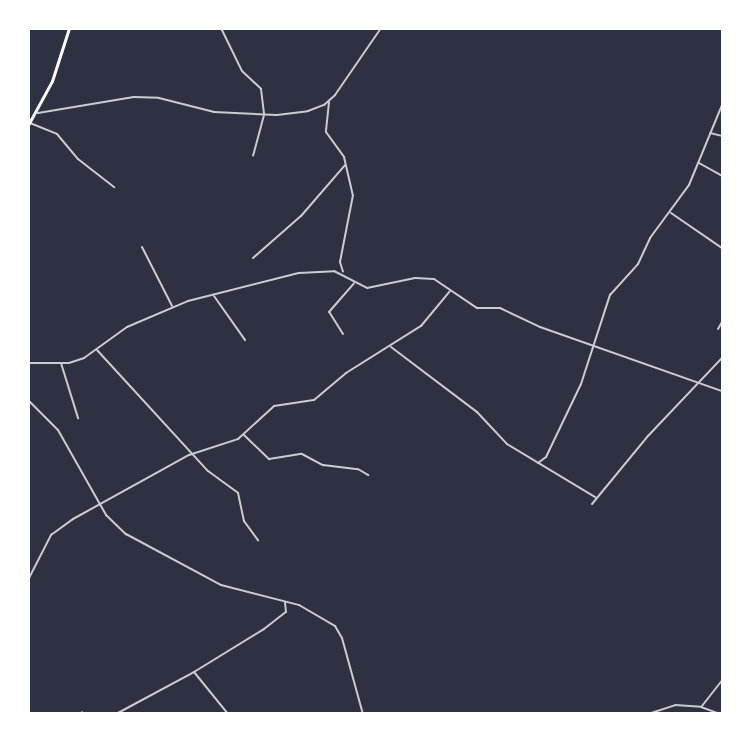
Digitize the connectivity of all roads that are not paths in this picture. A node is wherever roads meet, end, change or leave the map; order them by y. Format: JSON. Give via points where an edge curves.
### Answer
{"nodes":[{"id":1,"x":69,"y":28,"type":"edge"},
{"id":2,"x":221,"y":28,"type":"edge"},
{"id":3,"x":381,"y":28,"type":"edge"},
{"id":4,"x":329,"y":102,"type":"junction"},
{"id":5,"x":723,"y":105,"type":"edge"},
{"id":6,"x":38,"y":113,"type":"junction"},
{"id":7,"x":264,"y":115,"type":"junction"},
{"id":8,"x":29,"y":124,"type":"edge"},
{"id":9,"x":710,"y":133,"type":"junction"},
{"id":10,"x":723,"y":136,"type":"edge"},
{"id":11,"x":253,"y":156,"type":"dead end"},
{"id":12,"x":699,"y":163,"type":"junction"},
{"id":13,"x":345,"y":165,"type":"junction"},
{"id":14,"x":723,"y":176,"type":"edge"},
{"id":15,"x":114,"y":187,"type":"dead end"},
{"id":16,"x":671,"y":213,"type":"junction"},
{"id":17,"x":142,"y":248,"type":"dead end"},
{"id":18,"x":723,"y":248,"type":"edge"},
{"id":19,"x":253,"y":258,"type":"dead end"},
{"id":20,"x":343,"y":273,"type":"junction"},
{"id":21,"x":354,"y":283,"type":"junction"},
{"id":22,"x":450,"y":291,"type":"junction"},
{"id":23,"x":213,"y":294,"type":"junction"},
{"id":24,"x":172,"y":306,"type":"junction"},
{"id":25,"x":723,"y":322,"type":"edge"},
{"id":26,"x":718,"y":329,"type":"dead end"},
{"id":27,"x":343,"y":334,"type":"dead end"},
{"id":28,"x":245,"y":339,"type":"dead end"},
{"id":29,"x":591,"y":345,"type":"junction"},
{"id":30,"x":391,"y":346,"type":"junction"},
{"id":31,"x":97,"y":350,"type":"junction"},
{"id":32,"x":723,"y":358,"type":"edge"},
{"id":33,"x":28,"y":363,"type":"edge"},
{"id":34,"x":61,"y":363,"type":"junction"},
{"id":35,"x":698,"y":381,"type":"junction"},
{"id":36,"x":723,"y":391,"type":"edge"},
{"id":37,"x":28,"y":400,"type":"edge"},
{"id":38,"x":78,"y":417,"type":"dead end"},
{"id":39,"x":244,"y":435,"type":"junction"},
{"id":40,"x":193,"y":454,"type":"junction"},
{"id":41,"x":538,"y":464,"type":"junction"},
{"id":42,"x":368,"y":475,"type":"dead end"},
{"id":43,"x":595,"y":497,"type":"junction"},
{"id":44,"x":592,"y":504,"type":"dead end"},
{"id":45,"x":101,"y":507,"type":"junction"},
{"id":46,"x":258,"y":540,"type":"dead end"},
{"id":47,"x":28,"y":580,"type":"edge"},
{"id":48,"x":285,"y":601,"type":"junction"},
{"id":49,"x":194,"y":672,"type":"junction"},
{"id":50,"x":723,"y":680,"type":"edge"},
{"id":51,"x":701,"y":707,"type":"junction"},
{"id":52,"x":116,"y":714,"type":"edge"},
{"id":53,"x":228,"y":714,"type":"edge"},
{"id":54,"x":363,"y":714,"type":"edge"},
{"id":55,"x":648,"y":714,"type":"edge"},
{"id":56,"x":720,"y":714,"type":"edge"}],
"edges":[{"from":1,"to":6,"type":"main road"},
{"from":2,"to":7,"type":"street","via":[[242,71],[261,89]]},
{"from":3,"to":4,"type":"street"},
{"from":4,"to":7,"type":"street","via":[[308,111]]},
{"from":4,"to":13,"type":"street","via":[[326,132]]},
{"from":5,"to":9,"type":"street"},
{"from":6,"to":7,"type":"street","via":[[134,97],[168,100],[204,111]]},
{"from":6,"to":8,"type":"main road"},
{"from":7,"to":11,"type":"street"},
{"from":8,"to":15,"type":"street","via":[[57,134],[73,155]]},
{"from":9,"to":10,"type":"street"},
{"from":9,"to":12,"type":"street"},
{"from":12,"to":14,"type":"street"},
{"from":12,"to":16,"type":"street"},
{"from":13,"to":19,"type":"street","via":[[301,216]]},
{"from":13,"to":20,"type":"street","via":[[353,195],[340,262]]},
{"from":16,"to":18,"type":"street"},
{"from":16,"to":29,"type":"street","via":[[650,238],[638,264],[610,295]]},
{"from":17,"to":24,"type":"street"},
{"from":20,"to":21,"type":"street"},
{"from":20,"to":23,"type":"street","via":[[299,273]]},
{"from":21,"to":22,"type":"street","via":[[367,288],[427,278]]},
{"from":21,"to":27,"type":"street","via":[[329,312]]},
{"from":22,"to":29,"type":"street","via":[[477,308],[500,308]]},
{"from":22,"to":30,"type":"street","via":[[421,326]]},
{"from":23,"to":24,"type":"street"},
{"from":23,"to":28,"type":"street"},
{"from":24,"to":31,"type":"street","via":[[127,327]]},
{"from":25,"to":26,"type":"street"},
{"from":29,"to":35,"type":"street"},
{"from":29,"to":41,"type":"street","via":[[580,384],[546,456]]},
{"from":30,"to":39,"type":"street","via":[[346,373],[309,403],[274,406]]},
{"from":30,"to":41,"type":"street","via":[[477,412],[507,444]]},
{"from":31,"to":34,"type":"street"},
{"from":31,"to":40,"type":"street"},
{"from":32,"to":35,"type":"street"},
{"from":33,"to":34,"type":"street"},
{"from":34,"to":38,"type":"street"},
{"from":35,"to":36,"type":"street"},
{"from":35,"to":43,"type":"street"},
{"from":37,"to":45,"type":"street","via":[[58,430]]},
{"from":39,"to":40,"type":"street","via":[[218,448]]},
{"from":39,"to":42,"type":"street","via":[[269,459],[302,454],[323,465],[358,469]]},
{"from":40,"to":45,"type":"street"},
{"from":40,"to":46,"type":"street","via":[[208,471],[238,493],[244,520]]},
{"from":41,"to":43,"type":"street"},
{"from":43,"to":44,"type":"street"},
{"from":45,"to":47,"type":"street","via":[[81,514],[51,535]]},
{"from":45,"to":48,"type":"street","via":[[126,534],[165,556],[240,592]]},
{"from":48,"to":49,"type":"street","via":[[286,612]]},
{"from":48,"to":54,"type":"street","via":[[309,610],[340,631]]},
{"from":49,"to":52,"type":"street"},
{"from":49,"to":53,"type":"street"},
{"from":50,"to":51,"type":"street"},
{"from":51,"to":55,"type":"street","via":[[675,705]]},
{"from":51,"to":56,"type":"street"}]}
